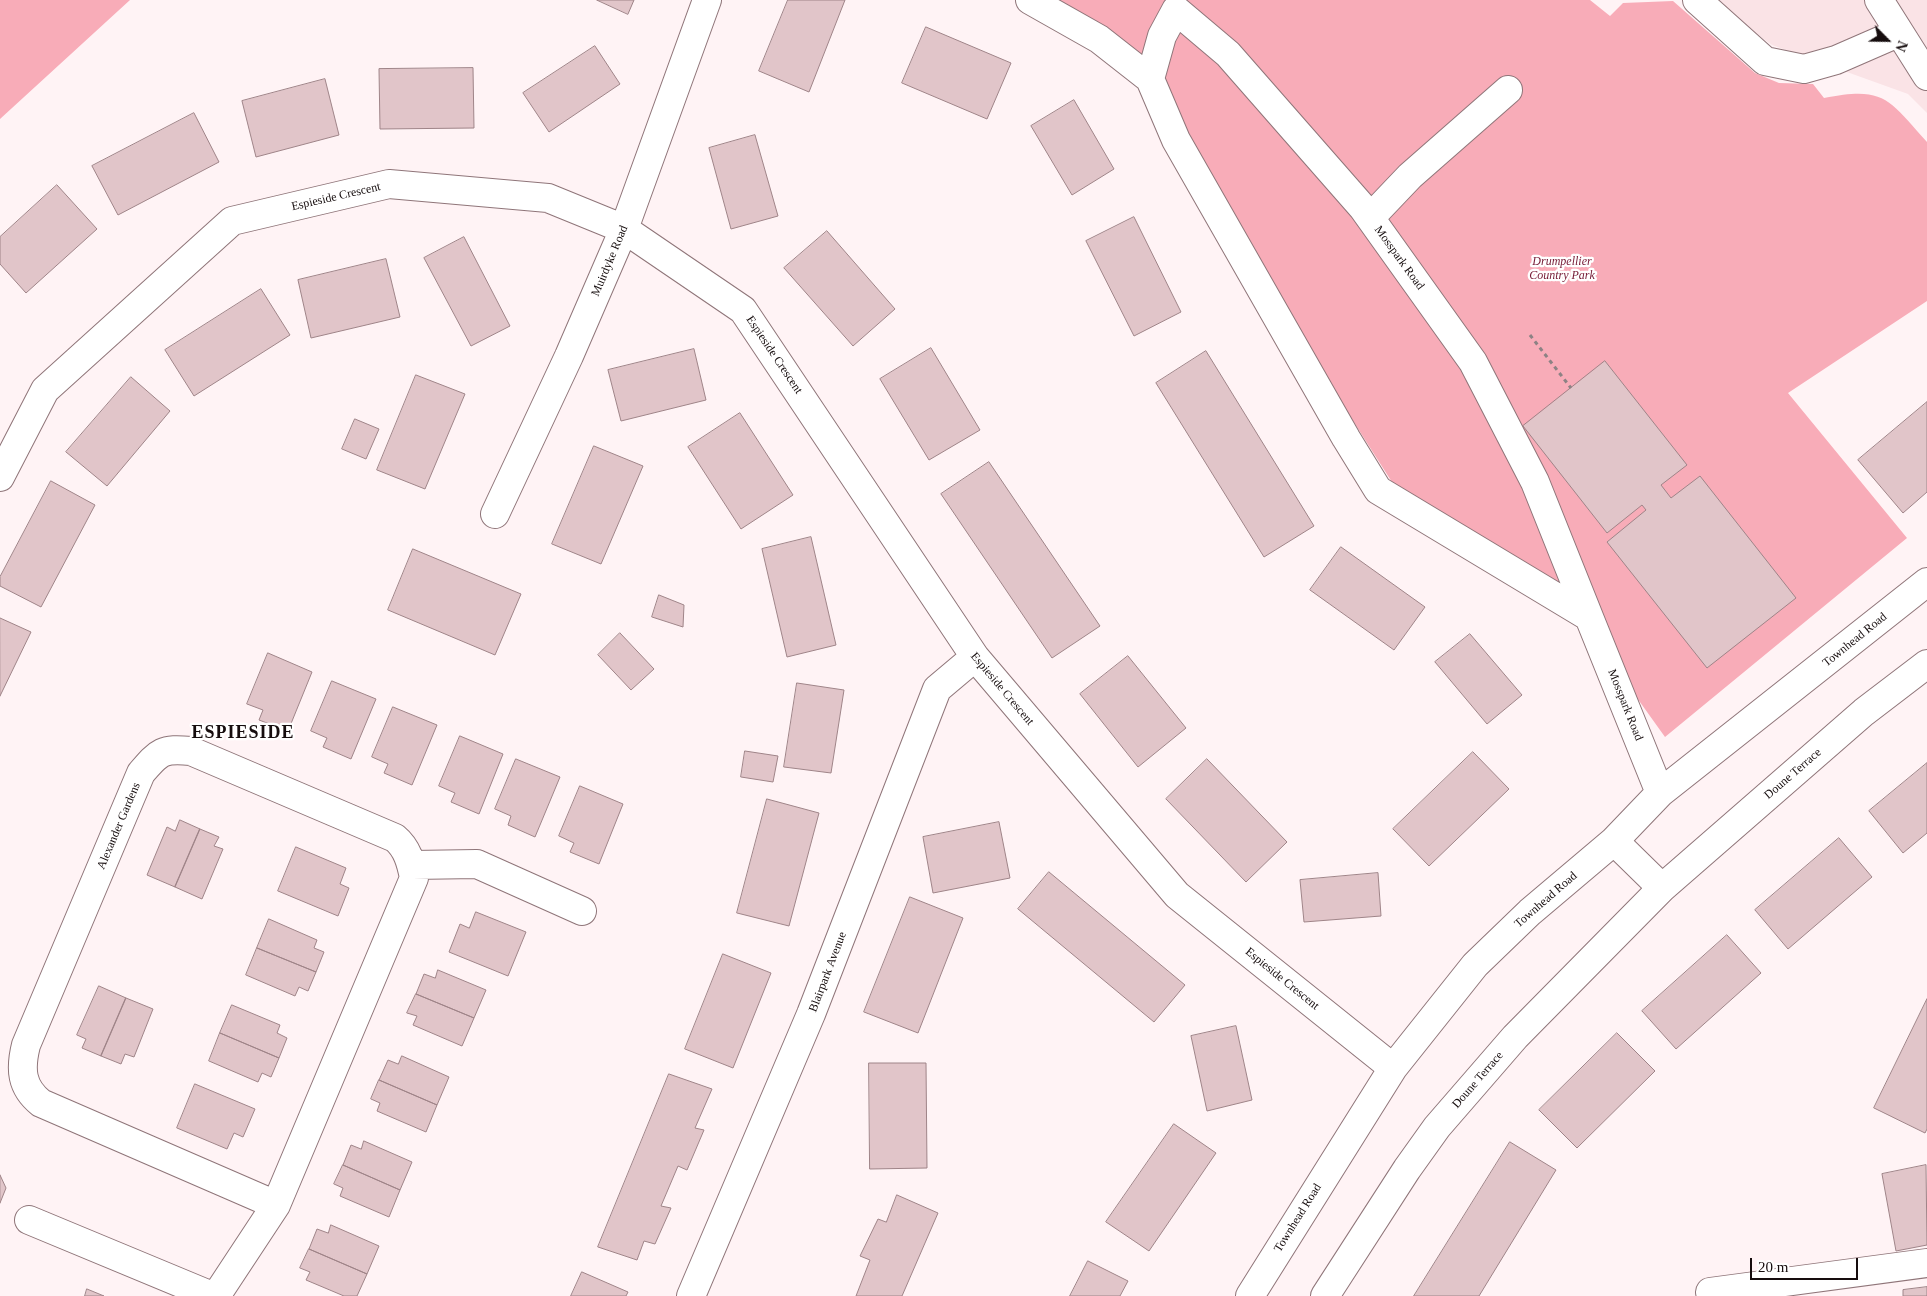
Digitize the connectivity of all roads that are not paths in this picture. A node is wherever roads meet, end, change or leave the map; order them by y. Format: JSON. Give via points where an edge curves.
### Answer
{"nodes":[{"id":1,"x":707,"y":0,"type":"edge"},
{"id":2,"x":1030,"y":0,"type":"edge"},
{"id":3,"x":1696,"y":0,"type":"edge"},
{"id":4,"x":1879,"y":0,"type":"edge"},
{"id":5,"x":1898,"y":33,"type":"junction"},
{"id":6,"x":1927,"y":76,"type":"edge"},
{"id":7,"x":1150,"y":79,"type":"junction"},
{"id":8,"x":1508,"y":90,"type":"dead end"},
{"id":9,"x":1370,"y":218,"type":"junction"},
{"id":10,"x":624,"y":229,"type":"junction"},
{"id":11,"x":0,"y":478,"type":"edge"},
{"id":12,"x":495,"y":514,"type":"dead end"},
{"id":13,"x":1927,"y":582,"type":"edge"},
{"id":14,"x":1589,"y":617,"type":"junction"},
{"id":15,"x":975,"y":657,"type":"junction"},
{"id":16,"x":1927,"y":664,"type":"edge"},
{"id":17,"x":1660,"y":793,"type":"junction"},
{"id":18,"x":1614,"y":841,"type":"junction"},
{"id":19,"x":412,"y":865,"type":"junction"},
{"id":20,"x":1662,"y":888,"type":"junction"},
{"id":21,"x":582,"y":911,"type":"dead end"},
{"id":22,"x":1393,"y":1068,"type":"junction"},
{"id":23,"x":276,"y":1205,"type":"junction"},
{"id":24,"x":29,"y":1220,"type":"dead end"},
{"id":25,"x":1927,"y":1263,"type":"edge"},
{"id":26,"x":1710,"y":1292,"type":"dead end"},
{"id":27,"x":214,"y":1296,"type":"edge"},
{"id":28,"x":690,"y":1296,"type":"edge"},
{"id":29,"x":1250,"y":1296,"type":"edge"},
{"id":30,"x":1324,"y":1296,"type":"edge"}],
"edges":[{"from":1,"to":10,"type":"street","name":"Muirdyke Road"},
{"from":2,"to":7,"type":"street","via":[[1099,39]]},
{"from":3,"to":5,"type":"street","via":[[1765,61],[1804,69],[1836,60]]},
{"from":4,"to":5,"type":"street"},
{"from":5,"to":6,"type":"street"},
{"from":7,"to":9,"type":"street","name":"Mosspark Road","via":[[1162,36],[1176,10],[1228,54]]},
{"from":7,"to":14,"type":"street","via":[[1176,140],[1378,490]]},
{"from":8,"to":9,"type":"street","via":[[1410,176]]},
{"from":9,"to":14,"type":"street","name":"Mosspark Road","via":[[1474,362],[1535,482]]},
{"from":10,"to":11,"type":"street","name":"Espieside Crescent","via":[[548,198],[389,184],[232,221],[45,390]]},
{"from":10,"to":12,"type":"street","name":"Muirdyke Road"},
{"from":10,"to":15,"type":"street","name":"Espieside Crescent","via":[[743,310]]},
{"from":13,"to":17,"type":"street","name":"Townhead Road"},
{"from":14,"to":17,"type":"street","name":"Mosspark Road"},
{"from":15,"to":22,"type":"street","name":"Espieside Crescent","via":[[1177,895]]},
{"from":15,"to":28,"type":"street","name":"Blairpark Avenue","via":[[937,689],[811,1014]]},
{"from":16,"to":20,"type":"street","name":"Doune Terrace","via":[[1864,712]]},
{"from":17,"to":18,"type":"street","name":"Townhead Road"},
{"from":18,"to":20,"type":"street"},
{"from":18,"to":22,"type":"street","name":"Townhead Road","via":[[1530,912],[1475,965]]},
{"from":19,"to":21,"type":"street","via":[[477,864]]},
{"from":19,"to":23,"type":"street","via":[[414,878]]},
{"from":19,"to":23,"type":"street","name":"Alexander Gardens","via":[[403,845],[395,838],[191,751],[170,749],[156,756],[141,773],[26,1044],[22,1060],[24,1080],[29,1093],[41,1103]]},
{"from":20,"to":30,"type":"street","name":"Doune Terrace","via":[[1515,1037],[1437,1128]]},
{"from":22,"to":29,"type":"street","name":"Townhead Road"},
{"from":23,"to":27,"type":"street"},
{"from":24,"to":27,"type":"street"},
{"from":25,"to":26,"type":"street"}]}
